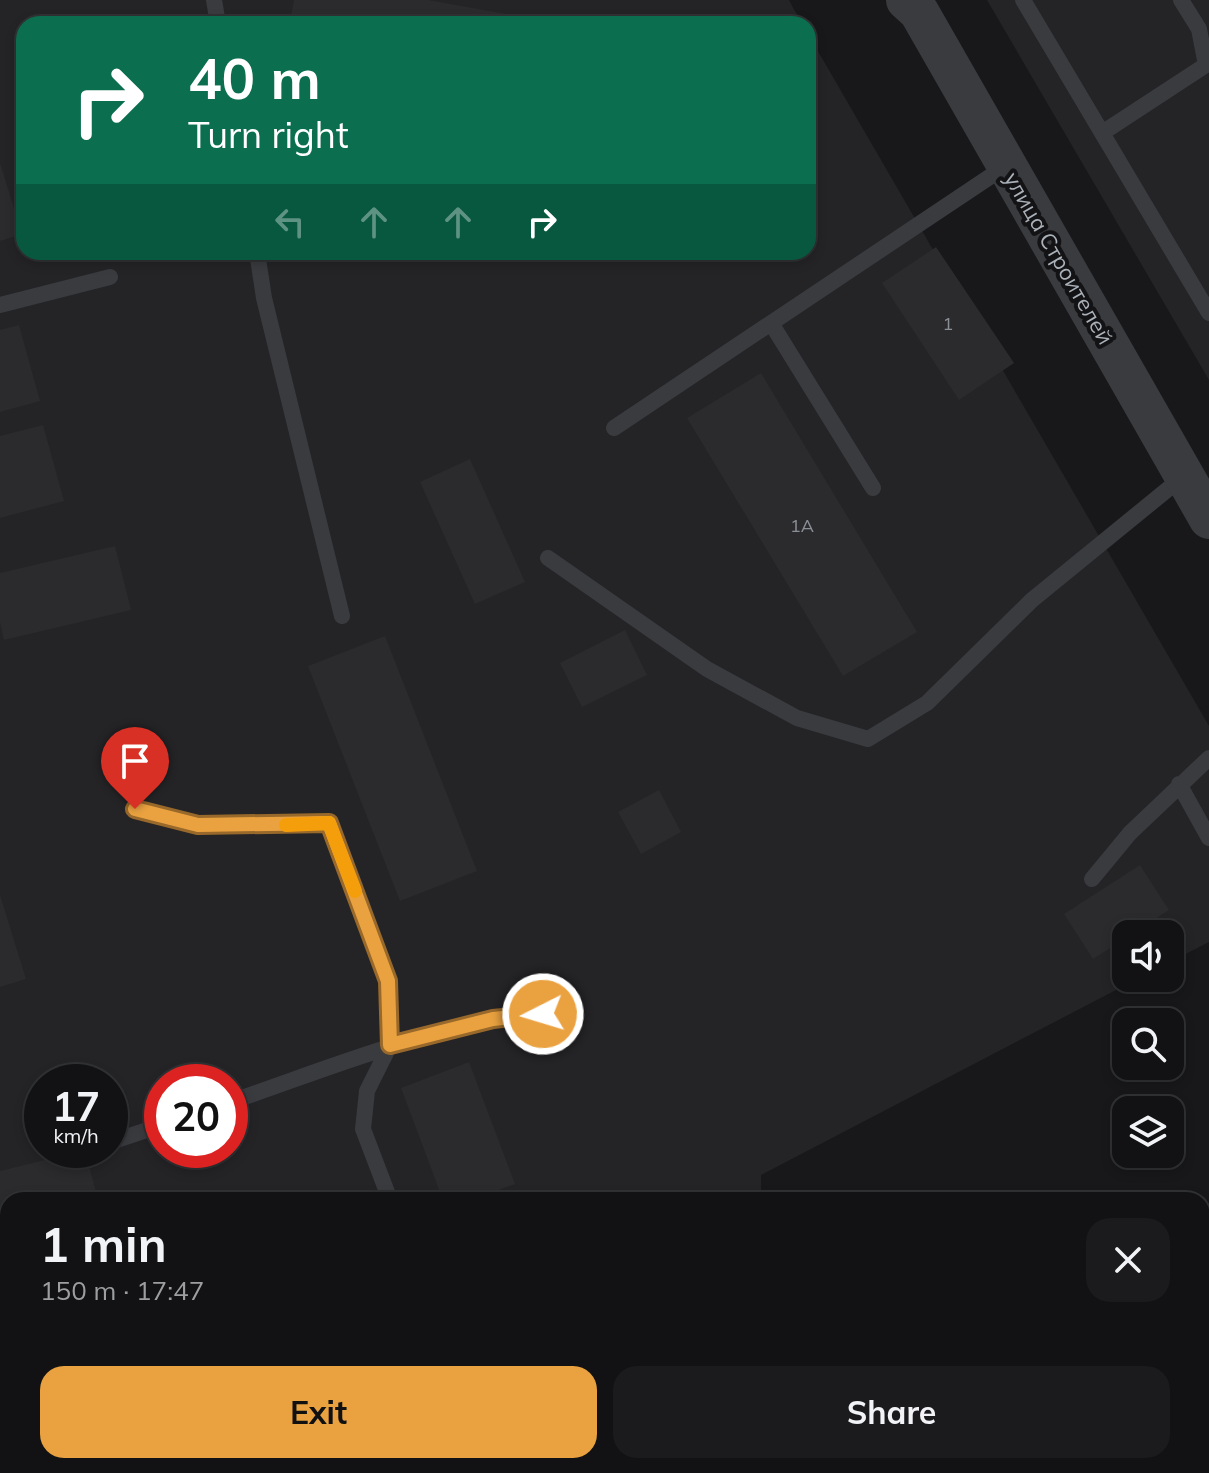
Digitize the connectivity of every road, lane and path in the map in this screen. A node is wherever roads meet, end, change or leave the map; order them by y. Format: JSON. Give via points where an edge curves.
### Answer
{"nodes":[{"id":1,"x":906,"y":0,"type":"edge"},
{"id":2,"x":1023,"y":0,"type":"edge"},
{"id":3,"x":1181,"y":0,"type":"edge"},
{"id":4,"x":1102,"y":133,"type":"junction"},
{"id":5,"x":1006,"y":166,"type":"junction"},
{"id":6,"x":258,"y":260,"type":"edge"},
{"id":7,"x":110,"y":277,"type":"dead end"},
{"id":8,"x":0,"y":305,"type":"edge"},
{"id":9,"x":1209,"y":313,"type":"edge"},
{"id":10,"x":771,"y":323,"type":"junction"},
{"id":11,"x":614,"y":428,"type":"dead end"},
{"id":12,"x":1184,"y":476,"type":"junction"},
{"id":13,"x":873,"y":488,"type":"dead end"},
{"id":14,"x":1209,"y":519,"type":"edge"},
{"id":15,"x":548,"y":558,"type":"dead end"},
{"id":16,"x":342,"y":616,"type":"dead end"},
{"id":17,"x":1209,"y":758,"type":"edge"},
{"id":18,"x":1179,"y":784,"type":"junction"},
{"id":19,"x":135,"y":809,"type":"dead end"},
{"id":20,"x":1209,"y":838,"type":"edge"},
{"id":21,"x":1092,"y":879,"type":"dead end"},
{"id":22,"x":543,"y":1014,"type":"dead end"},
{"id":23,"x":390,"y":1045,"type":"junction"},
{"id":24,"x":248,"y":1096,"type":"edge"},
{"id":25,"x":387,"y":1192,"type":"edge"}],
"edges":[{"from":1,"to":5,"type":"street","name":"улица Строителей","via":[[919,12]]},
{"from":2,"to":4,"type":"lane"},
{"from":3,"to":4,"type":"lane","via":[[1199,29],[1206,65]]},
{"from":4,"to":9,"type":"lane"},
{"from":5,"to":10,"type":"lane"},
{"from":5,"to":12,"type":"street","name":"улица Строителей"},
{"from":6,"to":16,"type":"lane"},
{"from":7,"to":8,"type":"lane"},
{"from":10,"to":11,"type":"lane"},
{"from":10,"to":13,"type":"lane"},
{"from":12,"to":14,"type":"street","name":"улица Строителей"},
{"from":12,"to":15,"type":"lane","via":[[1032,600],[927,703],[868,739],[797,718],[707,669]]},
{"from":17,"to":18,"type":"lane"},
{"from":18,"to":20,"type":"lane"},
{"from":18,"to":21,"type":"lane"},
{"from":19,"to":23,"type":"lane","via":[[198,825],[329,823],[388,981]]},
{"from":22,"to":23,"type":"lane","via":[[493,1019]]},
{"from":23,"to":24,"type":"lane"},
{"from":23,"to":25,"type":"lane","via":[[367,1091],[363,1129]]}]}
